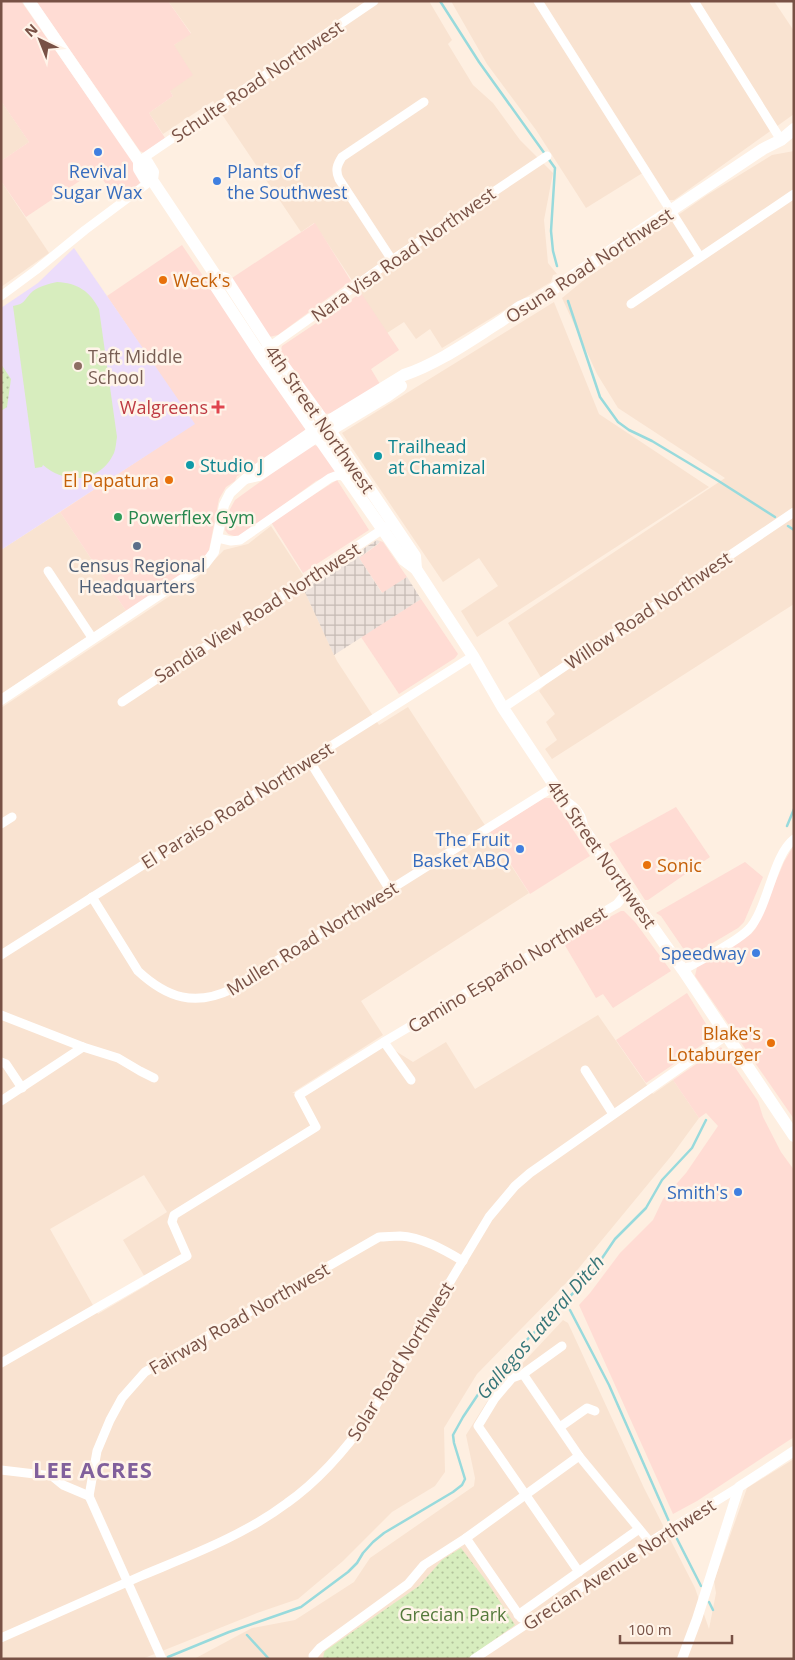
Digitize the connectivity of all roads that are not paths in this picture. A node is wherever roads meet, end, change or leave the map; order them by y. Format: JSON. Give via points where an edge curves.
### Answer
{"nodes":[{"id":1,"x":28,"y":1,"type":"edge"},
{"id":2,"x":374,"y":1,"type":"edge"},
{"id":3,"x":538,"y":1,"type":"edge"},
{"id":4,"x":694,"y":1,"type":"edge"},
{"id":5,"x":424,"y":102,"type":"dead end"},
{"id":6,"x":794,"y":129,"type":"edge"},
{"id":7,"x":780,"y":140,"type":"junction"},
{"id":8,"x":794,"y":140,"type":"edge"},
{"id":9,"x":547,"y":156,"type":"dead end"},
{"id":10,"x":139,"y":161,"type":"junction"},
{"id":11,"x":152,"y":180,"type":"junction"},
{"id":12,"x":794,"y":194,"type":"edge"},
{"id":13,"x":670,"y":212,"type":"junction"},
{"id":14,"x":700,"y":257,"type":"junction"},
{"id":15,"x":392,"y":260,"type":"junction"},
{"id":16,"x":1,"y":296,"type":"edge"},
{"id":17,"x":630,"y":304,"type":"dead end"},
{"id":18,"x":265,"y":351,"type":"junction"},
{"id":19,"x":322,"y":431,"type":"junction"},
{"id":20,"x":347,"y":477,"type":"junction"},
{"id":21,"x":794,"y":512,"type":"edge"},
{"id":22,"x":387,"y":526,"type":"junction"},
{"id":23,"x":218,"y":538,"type":"junction"},
{"id":24,"x":48,"y":571,"type":"dead end"},
{"id":25,"x":93,"y":639,"type":"junction"},
{"id":26,"x":473,"y":656,"type":"junction"},
{"id":27,"x":1,"y":700,"type":"edge"},
{"id":28,"x":122,"y":702,"type":"dead end"},
{"id":29,"x":503,"y":708,"type":"junction"},
{"id":30,"x":308,"y":760,"type":"junction"},
{"id":31,"x":555,"y":786,"type":"junction"},
{"id":32,"x":12,"y":818,"type":"dead end"},
{"id":33,"x":1,"y":824,"type":"edge"},
{"id":34,"x":794,"y":839,"type":"edge"},
{"id":35,"x":390,"y":890,"type":"junction"},
{"id":36,"x":627,"y":892,"type":"junction"},
{"id":37,"x":92,"y":897,"type":"junction"},
{"id":38,"x":1,"y":956,"type":"edge"},
{"id":39,"x":683,"y":970,"type":"junction"},
{"id":40,"x":1,"y":1015,"type":"edge"},
{"id":41,"x":727,"y":1035,"type":"junction"},
{"id":42,"x":384,"y":1042,"type":"junction"},
{"id":43,"x":83,"y":1047,"type":"junction"},
{"id":44,"x":1,"y":1062,"type":"edge"},
{"id":45,"x":585,"y":1070,"type":"dead end"},
{"id":46,"x":154,"y":1078,"type":"dead end"},
{"id":47,"x":411,"y":1080,"type":"dead end"},
{"id":48,"x":22,"y":1088,"type":"junction"},
{"id":49,"x":1,"y":1100,"type":"edge"},
{"id":50,"x":613,"y":1114,"type":"junction"},
{"id":51,"x":794,"y":1136,"type":"edge"},
{"id":52,"x":463,"y":1261,"type":"junction"},
{"id":53,"x":562,"y":1346,"type":"dead end"},
{"id":54,"x":1,"y":1363,"type":"edge"},
{"id":55,"x":523,"y":1374,"type":"junction"},
{"id":56,"x":595,"y":1411,"type":"dead end"},
{"id":57,"x":560,"y":1427,"type":"junction"},
{"id":58,"x":794,"y":1452,"type":"edge"},
{"id":59,"x":579,"y":1456,"type":"junction"},
{"id":60,"x":1,"y":1470,"type":"edge"},
{"id":61,"x":739,"y":1488,"type":"junction"},
{"id":62,"x":89,"y":1496,"type":"junction"},
{"id":63,"x":526,"y":1496,"type":"junction"},
{"id":64,"x":639,"y":1529,"type":"junction"},
{"id":65,"x":466,"y":1538,"type":"junction"},
{"id":66,"x":650,"y":1542,"type":"junction"},
{"id":67,"x":579,"y":1572,"type":"junction"},
{"id":68,"x":127,"y":1582,"type":"junction"},
{"id":69,"x":518,"y":1615,"type":"junction"},
{"id":70,"x":526,"y":1623,"type":"junction"},
{"id":71,"x":1,"y":1638,"type":"edge"},
{"id":72,"x":313,"y":1656,"type":"dead end"},
{"id":73,"x":162,"y":1659,"type":"edge"},
{"id":74,"x":474,"y":1659,"type":"edge"},
{"id":75,"x":682,"y":1659,"type":"edge"}],
"edges":[{"from":1,"to":10,"type":"main road","name":"4th Street Northwest"},
{"from":2,"to":10,"type":"street","name":"Schulte Road Northwest"},
{"from":3,"to":13,"type":"street"},
{"from":4,"to":7,"type":"street"},
{"from":5,"to":15,"type":"street","via":[[342,157],[337,167],[338,179]]},
{"from":6,"to":7,"type":"main road","name":"Osuna Road Northwest"},
{"from":7,"to":8,"type":"main road","name":"Osuna Road Northwest"},
{"from":7,"to":13,"type":"main road","name":"Osuna Road Northwest"},
{"from":9,"to":15,"type":"street","name":"Nara Visa Road Northwest"},
{"from":10,"to":11,"type":"main road","name":"4th Street Northwest","via":[[139,169],[145,178]]},
{"from":11,"to":16,"type":"street"},
{"from":11,"to":18,"type":"main road","name":"4th Street Northwest","via":[[216,276],[226,279]]},
{"from":12,"to":14,"type":"street"},
{"from":13,"to":14,"type":"street"},
{"from":13,"to":19,"type":"main road","name":"Osuna Road Northwest","via":[[534,302],[514,320],[502,321],[420,370],[387,396]]},
{"from":14,"to":17,"type":"street"},
{"from":15,"to":18,"type":"street","name":"Nara Visa Road Northwest"},
{"from":18,"to":19,"type":"main road","name":"4th Street Northwest"},
{"from":19,"to":20,"type":"main road","name":"4th Street Northwest"},
{"from":19,"to":22,"type":"main road","name":"4th Street Northwest","via":[[377,500]]},
{"from":19,"to":23,"type":"street","name":"Osuna Road Northwest","via":[[255,470],[230,493]]},
{"from":20,"to":22,"type":"main road","name":"4th Street Northwest"},
{"from":20,"to":23,"type":"street","via":[[338,475],[324,483],[240,540]]},
{"from":21,"to":29,"type":"street","name":"Willow Road Northwest"},
{"from":22,"to":26,"type":"main road","name":"4th Street Northwest","via":[[415,556],[416,569]]},
{"from":22,"to":28,"type":"street","name":"Sandia View Road Northwest"},
{"from":23,"to":25,"type":"street","name":"Osuna Road Northwest","via":[[212,556],[205,564]]},
{"from":24,"to":25,"type":"street"},
{"from":25,"to":27,"type":"street","name":"Osuna Road Northwest"},
{"from":26,"to":29,"type":"main road","name":"4th Street Northwest"},
{"from":26,"to":30,"type":"street","name":"El Paraiso Road Northwest"},
{"from":29,"to":31,"type":"main road","name":"4th Street Northwest"},
{"from":30,"to":35,"type":"street"},
{"from":30,"to":37,"type":"street","name":"El Paraiso Road Northwest"},
{"from":31,"to":35,"type":"street","name":"Mullen Road Northwest"},
{"from":31,"to":36,"type":"main road","name":"4th Street Northwest","via":[[575,822],[582,827]]},
{"from":32,"to":33,"type":"street"},
{"from":34,"to":39,"type":"street","via":[[785,849],[748,930]]},
{"from":35,"to":37,"type":"street","name":"Mullen Road Northwest","via":[[232,989],[216,997],[200,998],[170,994],[157,988],[138,971]]},
{"from":36,"to":39,"type":"main road","name":"4th Street Northwest"},
{"from":36,"to":42,"type":"street","name":"Camino Español Northwest","via":[[617,904]]},
{"from":37,"to":38,"type":"street","name":"El Paraiso Road Northwest"},
{"from":39,"to":41,"type":"main road","name":"4th Street Northwest"},
{"from":40,"to":43,"type":"street"},
{"from":41,"to":50,"type":"street","name":"Solar Road Northwest"},
{"from":41,"to":51,"type":"main road","name":"4th Street Northwest"},
{"from":42,"to":47,"type":"street"},
{"from":42,"to":54,"type":"street","name":"Camino Español Northwest","via":[[299,1095],[316,1127],[174,1215],[172,1222],[187,1256]]},
{"from":43,"to":46,"type":"street","via":[[118,1058]]},
{"from":43,"to":48,"type":"street"},
{"from":44,"to":48,"type":"street","via":[[6,1064]]},
{"from":45,"to":50,"type":"street"},
{"from":48,"to":49,"type":"street"},
{"from":50,"to":52,"type":"street","name":"Solar Road Northwest","via":[[514,1186],[488,1217]]},
{"from":52,"to":62,"type":"street","name":"Fairway Road Northwest","via":[[438,1246],[401,1236],[379,1237],[145,1372],[122,1398],[110,1420],[97,1451]]},
{"from":52,"to":68,"type":"street","name":"Solar Road Northwest","via":[[370,1415],[331,1465],[287,1504],[248,1528]]},
{"from":53,"to":55,"type":"street"},
{"from":55,"to":57,"type":"street"},
{"from":55,"to":63,"type":"street","via":[[512,1378],[478,1426]]},
{"from":56,"to":57,"type":"street","via":[[587,1408]]},
{"from":57,"to":59,"type":"street"},
{"from":58,"to":61,"type":"street"},
{"from":59,"to":63,"type":"street"},
{"from":59,"to":64,"type":"street"},
{"from":60,"to":62,"type":"street","via":[[52,1476],[63,1485]]},
{"from":61,"to":66,"type":"street","name":"Grecian Avenue Northwest"},
{"from":61,"to":75,"type":"street"},
{"from":62,"to":68,"type":"street"},
{"from":63,"to":65,"type":"street"},
{"from":63,"to":67,"type":"street"},
{"from":64,"to":66,"type":"street"},
{"from":64,"to":67,"type":"street"},
{"from":65,"to":69,"type":"street"},
{"from":65,"to":72,"type":"street","via":[[424,1565],[408,1584]]},
{"from":66,"to":70,"type":"street","name":"Grecian Avenue Northwest"},
{"from":67,"to":69,"type":"street"},
{"from":68,"to":71,"type":"street","name":"Solar Road Northwest"},
{"from":68,"to":73,"type":"street"},
{"from":69,"to":70,"type":"street"},
{"from":70,"to":74,"type":"street","name":"Grecian Avenue Northwest"}]}
